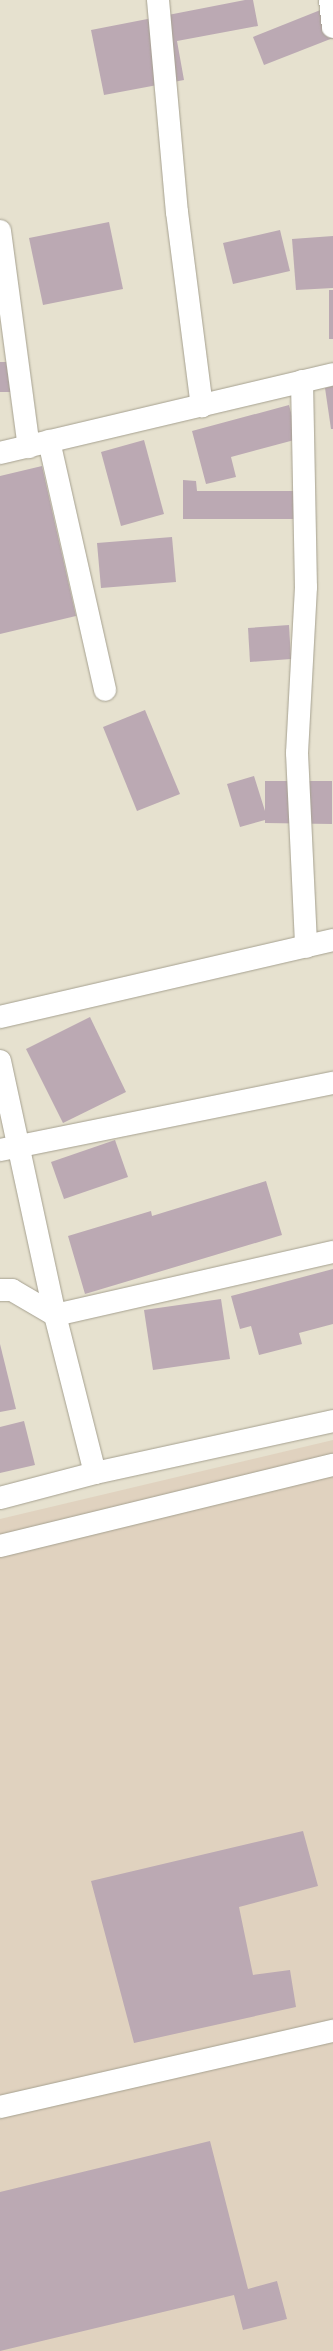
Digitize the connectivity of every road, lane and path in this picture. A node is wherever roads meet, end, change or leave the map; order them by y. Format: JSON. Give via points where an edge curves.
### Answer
{"nodes":[{"id":1,"x":158,"y":0,"type":"edge"},
{"id":2,"x":330,"y":0,"type":"edge"},
{"id":3,"x":333,"y":27,"type":"edge"},
{"id":4,"x":0,"y":231,"type":"edge"},
{"id":5,"x":333,"y":374,"type":"edge"},
{"id":6,"x":302,"y":381,"type":"junction"},
{"id":7,"x":202,"y":406,"type":"junction"},
{"id":8,"x":39,"y":444,"type":"junction"},
{"id":9,"x":0,"y":453,"type":"edge"},
{"id":10,"x":105,"y":690,"type":"dead end"},
{"id":11,"x":333,"y":940,"type":"edge"},
{"id":12,"x":306,"y":947,"type":"junction"},
{"id":13,"x":0,"y":1017,"type":"edge"},
{"id":14,"x":0,"y":1061,"type":"edge"},
{"id":15,"x":333,"y":1083,"type":"edge"},
{"id":16,"x":9,"y":1148,"type":"edge"},
{"id":17,"x":333,"y":1252,"type":"edge"},
{"id":18,"x":0,"y":1290,"type":"edge"},
{"id":19,"x":55,"y":1315,"type":"junction"},
{"id":20,"x":333,"y":1421,"type":"edge"},
{"id":21,"x":333,"y":1465,"type":"edge"},
{"id":22,"x":95,"y":1473,"type":"junction"},
{"id":23,"x":0,"y":1498,"type":"edge"},
{"id":24,"x":0,"y":1546,"type":"edge"},
{"id":25,"x":333,"y":2031,"type":"edge"},
{"id":26,"x":0,"y":2107,"type":"edge"}],
"edges":[{"from":1,"to":7,"type":"street","via":[[177,212]]},
{"from":2,"to":3,"type":"street"},
{"from":4,"to":8,"type":"street"},
{"from":5,"to":6,"type":"street"},
{"from":6,"to":7,"type":"street"},
{"from":6,"to":12,"type":"street","via":[[306,587],[297,753]]},
{"from":7,"to":8,"type":"street"},
{"from":8,"to":9,"type":"street"},
{"from":8,"to":10,"type":"street"},
{"from":11,"to":12,"type":"street"},
{"from":12,"to":13,"type":"street"},
{"from":14,"to":16,"type":"street"},
{"from":15,"to":16,"type":"street"},
{"from":16,"to":19,"type":"street"},
{"from":17,"to":19,"type":"street"},
{"from":18,"to":19,"type":"street","via":[[12,1290]]},
{"from":19,"to":22,"type":"street"},
{"from":20,"to":22,"type":"street"},
{"from":21,"to":24,"type":"street"},
{"from":22,"to":23,"type":"street"},
{"from":25,"to":26,"type":"street"}]}
